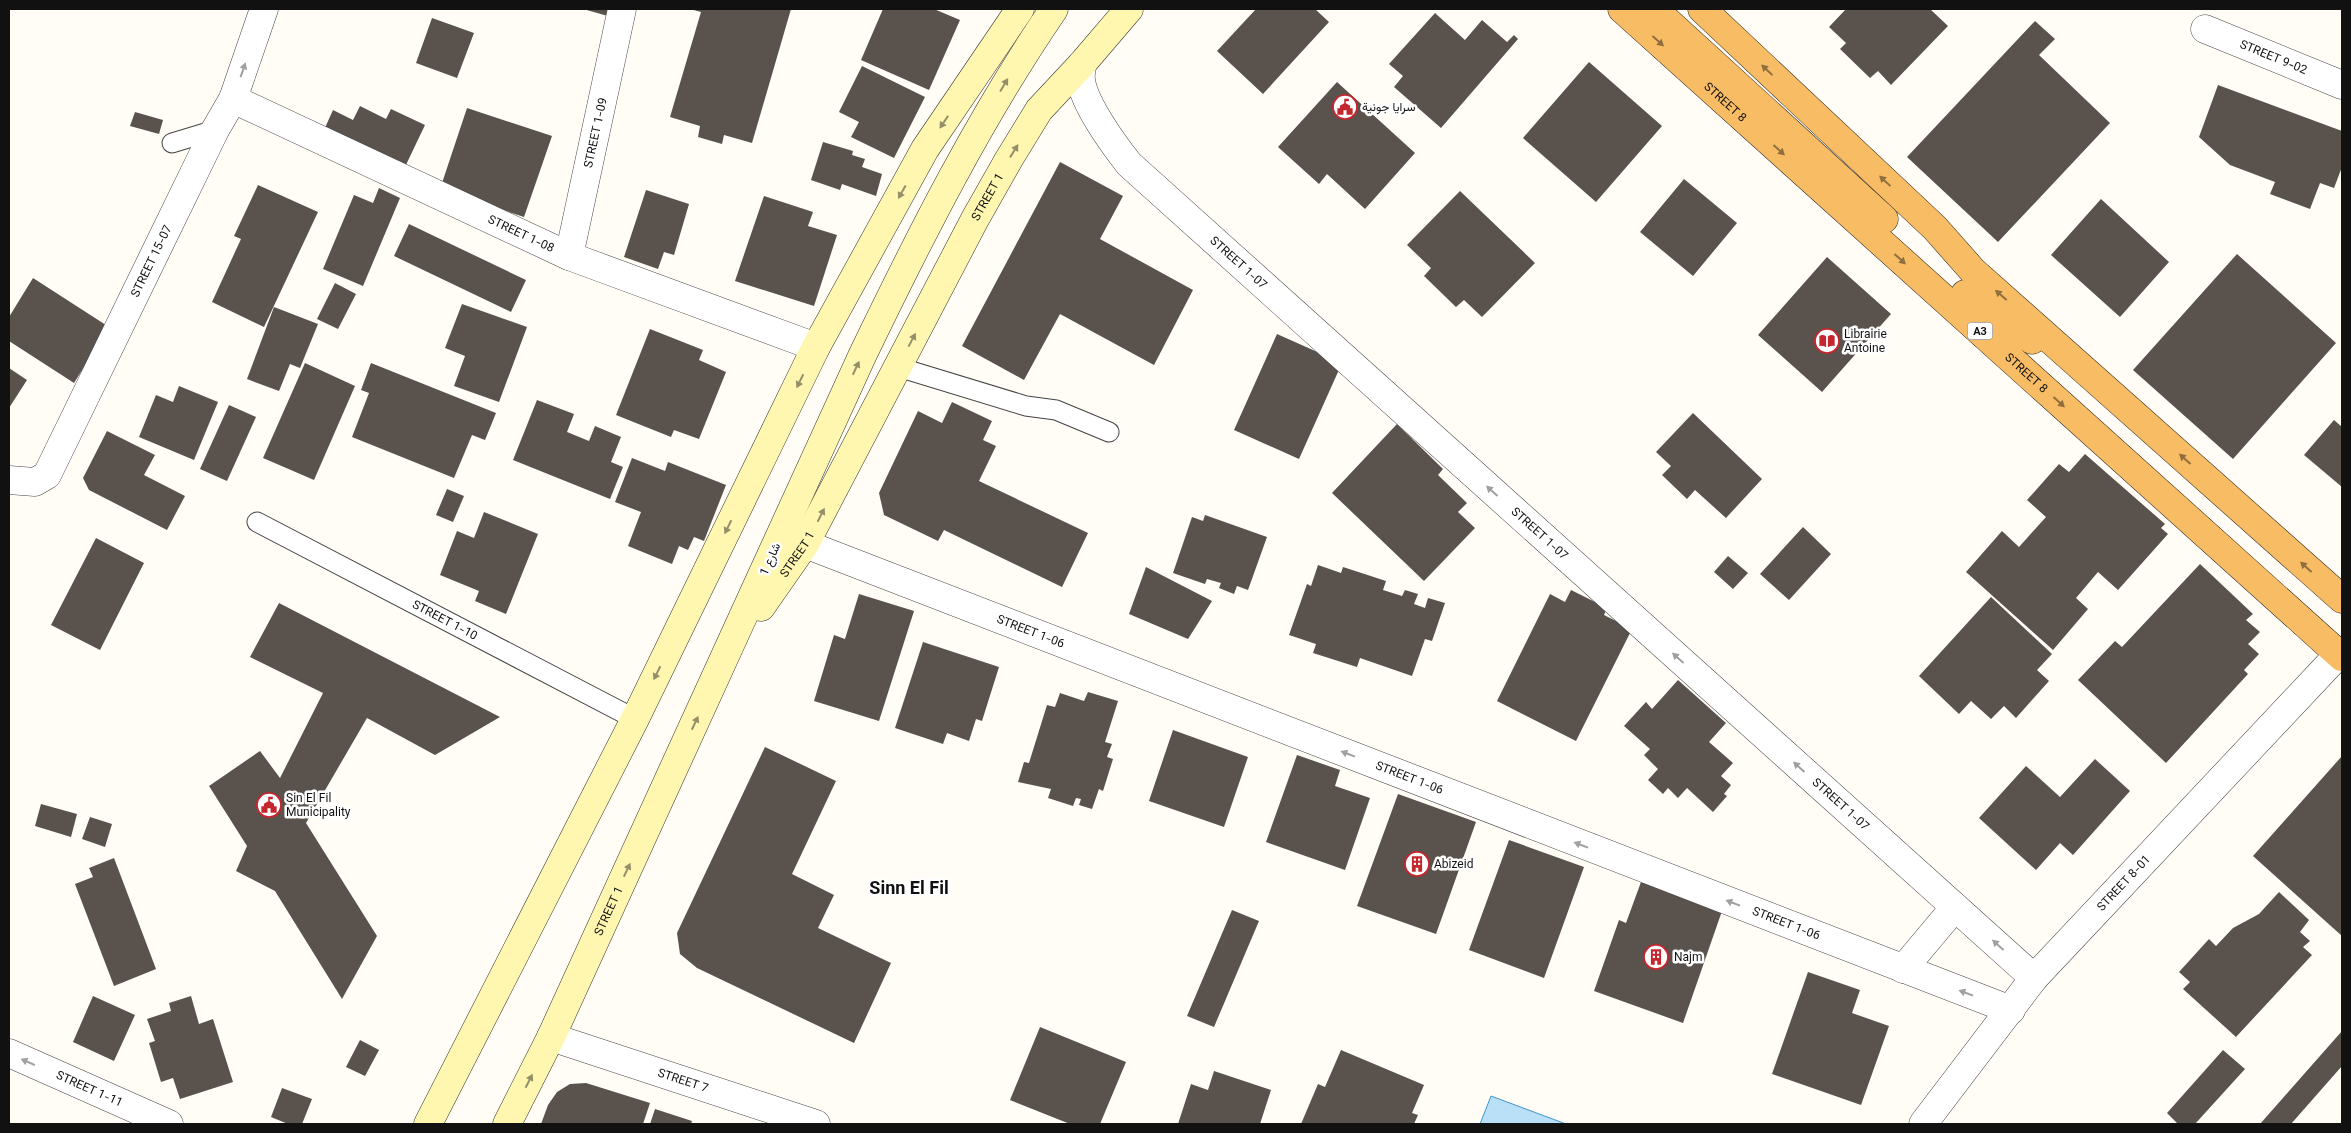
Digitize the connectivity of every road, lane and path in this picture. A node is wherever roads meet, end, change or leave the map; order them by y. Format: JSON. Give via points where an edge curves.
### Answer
{"nodes":[{"id":1,"x":264,"y":9,"type":"edge"},
{"id":2,"x":622,"y":9,"type":"edge"},
{"id":3,"x":1020,"y":9,"type":"edge"},
{"id":4,"x":1054,"y":9,"type":"edge"},
{"id":5,"x":1105,"y":9,"type":"edge"},
{"id":6,"x":1129,"y":9,"type":"edge"},
{"id":7,"x":1622,"y":9,"type":"edge"},
{"id":8,"x":1654,"y":9,"type":"edge"},
{"id":9,"x":1702,"y":9,"type":"edge"},
{"id":10,"x":2205,"y":29,"type":"dead end"},
{"id":11,"x":1082,"y":64,"type":"junction"},
{"id":12,"x":2342,"y":85,"type":"edge"},
{"id":13,"x":233,"y":99,"type":"junction"},
{"id":14,"x":1039,"y":110,"type":"junction"},
{"id":15,"x":215,"y":130,"type":"junction"},
{"id":16,"x":172,"y":143,"type":"dead end"},
{"id":17,"x":569,"y":256,"type":"junction"},
{"id":18,"x":816,"y":347,"type":"junction"},
{"id":19,"x":898,"y":367,"type":"junction"},
{"id":20,"x":2090,"y":374,"type":"junction"},
{"id":21,"x":1109,"y":432,"type":"dead end"},
{"id":22,"x":9,"y":480,"type":"edge"},
{"id":23,"x":257,"y":522,"type":"dead end"},
{"id":24,"x":805,"y":544,"type":"junction"},
{"id":25,"x":2342,"y":599,"type":"edge"},
{"id":26,"x":2341,"y":655,"type":"edge"},
{"id":27,"x":726,"y":657,"type":"junction"},
{"id":28,"x":635,"y":719,"type":"junction"},
{"id":29,"x":1955,"y":907,"type":"junction"},
{"id":30,"x":1903,"y":969,"type":"junction"},
{"id":31,"x":2034,"y":978,"type":"junction"},
{"id":32,"x":2011,"y":1010,"type":"junction"},
{"id":33,"x":550,"y":1037,"type":"junction"},
{"id":34,"x":9,"y":1053,"type":"edge"},
{"id":35,"x":169,"y":1124,"type":"edge"},
{"id":36,"x":428,"y":1124,"type":"edge"},
{"id":37,"x":507,"y":1124,"type":"edge"},
{"id":38,"x":816,"y":1124,"type":"edge"},
{"id":39,"x":1923,"y":1124,"type":"edge"}],
"edges":[{"from":13,"to":1,"type":"street","name":"STREET 15-07","one_way":true},
{"from":2,"to":17,"type":"street","name":"STREET 1-09"},
{"from":3,"to":18,"type":"main road","one_way":true,"via":[[925,149]]},
{"from":27,"to":4,"type":"main road","name":"شارع 1","one_way":true,"via":[[814,460],[911,256],[1001,89]]},
{"from":5,"to":14,"type":"main road"},
{"from":6,"to":11,"type":"main road","name":"STREET 1"},
{"from":7,"to":26,"type":"highway","name":"STREET 8","number":"A3","one_way":true},
{"from":8,"to":20,"type":"highway","number":"A3","via":[[1986,312]]},
{"from":20,"to":9,"type":"highway","one_way":true,"via":[[1973,271],[1935,228]]},
{"from":10,"to":12,"type":"street","name":"STREET 9-02"},
{"from":11,"to":14,"type":"main road","name":"STREET 1"},
{"from":29,"to":11,"type":"street","name":"STREET 1-07","one_way":true,"via":[[1130,164],[1108,135],[1086,96],[1081,80]]},
{"from":13,"to":15,"type":"street","name":"STREET 15-07"},
{"from":13,"to":17,"type":"street","name":"STREET 1-08"},
{"from":19,"to":14,"type":"main road","name":"STREET 1","one_way":true,"via":[[975,219]]},
{"from":15,"to":16,"type":"lane"},
{"from":15,"to":22,"type":"street","name":"STREET 15-07","via":[[47,476],[35,482]]},
{"from":17,"to":18,"type":"street","name":"STREET 1-08"},
{"from":18,"to":28,"type":"main road","one_way":true},
{"from":19,"to":21,"type":"lane","via":[[1026,406],[1056,410]]},
{"from":24,"to":19,"type":"main road","name":"STREET 1","one_way":true},
{"from":25,"to":20,"type":"highway","number":"A3","one_way":true},
{"from":23,"to":28,"type":"lane","name":"STREET 1-10"},
{"from":24,"to":27,"type":"main road","name":"STREET 1"},
{"from":30,"to":24,"type":"street","name":"STREET 1-06","one_way":true},
{"from":26,"to":31,"type":"street","name":"STREET 8-01"},
{"from":33,"to":27,"type":"main road","name":"STREET 1","one_way":true},
{"from":28,"to":36,"type":"main road"},
{"from":29,"to":30,"type":"street"},
{"from":31,"to":29,"type":"street","name":"STREET 1-07","one_way":true},
{"from":32,"to":30,"type":"street","name":"STREET 1-06","one_way":true},
{"from":31,"to":32,"type":"street","name":"STREET 8-01"},
{"from":32,"to":39,"type":"street","name":"STREET 8-01"},
{"from":37,"to":33,"type":"main road","name":"STREET 1","one_way":true},
{"from":33,"to":38,"type":"street","name":"STREET 7"},
{"from":35,"to":34,"type":"street","name":"STREET 1-11","one_way":true}]}
